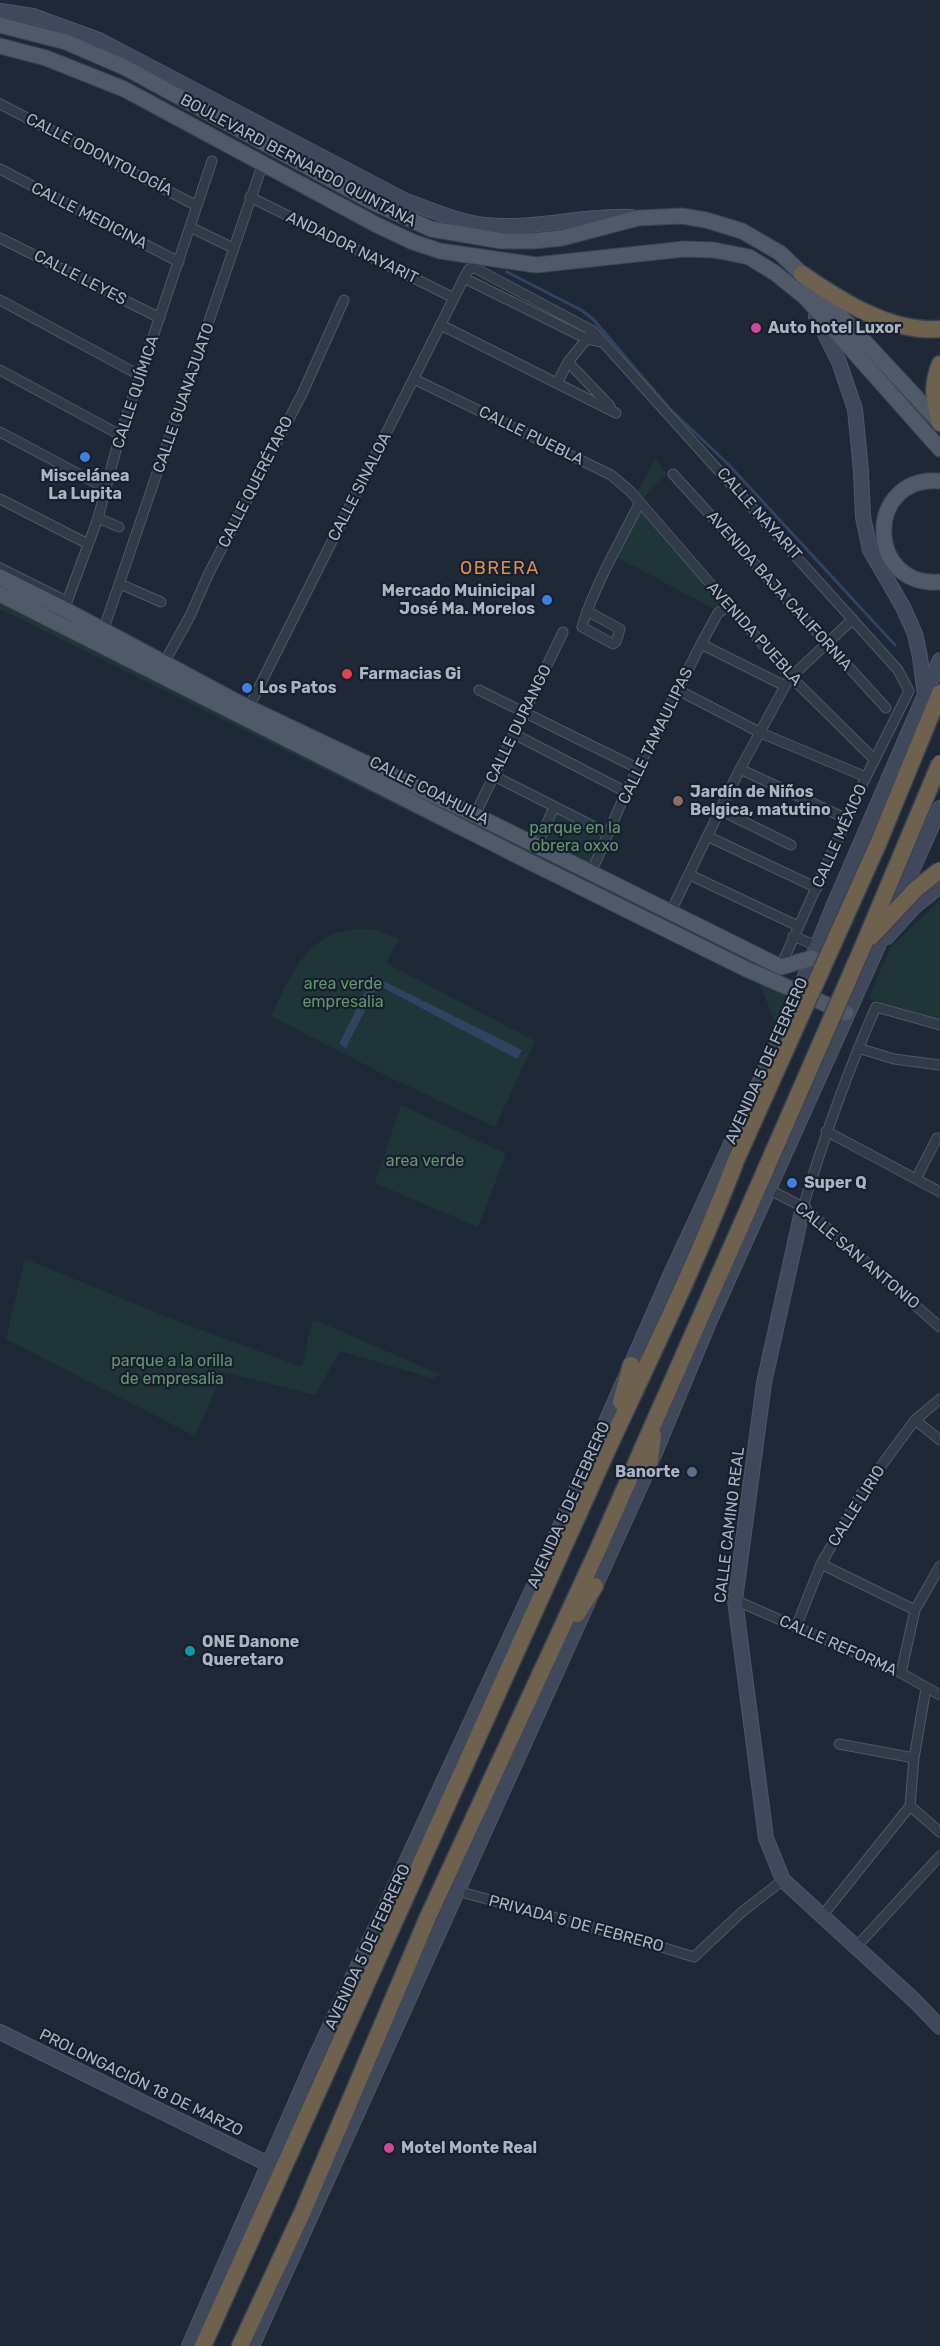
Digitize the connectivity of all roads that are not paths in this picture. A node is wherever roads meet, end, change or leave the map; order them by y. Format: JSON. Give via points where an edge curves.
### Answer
{"nodes":[{"id":1,"x":0,"y":11,"type":"edge"},
{"id":2,"x":0,"y":25,"type":"edge"},
{"id":3,"x":0,"y":46,"type":"edge"},
{"id":4,"x":0,"y":104,"type":"edge"},
{"id":5,"x":212,"y":161,"type":"dead end"},
{"id":6,"x":263,"y":164,"type":"junction"},
{"id":7,"x":0,"y":169,"type":"edge"},
{"id":8,"x":250,"y":197,"type":"junction"},
{"id":9,"x":197,"y":206,"type":"junction"},
{"id":10,"x":638,"y":218,"type":"junction"},
{"id":11,"x":190,"y":227,"type":"junction"},
{"id":12,"x":0,"y":237,"type":"edge"},
{"id":13,"x":233,"y":248,"type":"junction"},
{"id":14,"x":178,"y":262,"type":"junction"},
{"id":15,"x":471,"y":268,"type":"joint"},
{"id":16,"x":802,"y":274,"type":"junction"},
{"id":17,"x":464,"y":278,"type":"junction"},
{"id":18,"x":454,"y":298,"type":"junction"},
{"id":19,"x":806,"y":298,"type":"junction"},
{"id":20,"x":0,"y":300,"type":"edge"},
{"id":21,"x":344,"y":300,"type":"dead end"},
{"id":22,"x":160,"y":318,"type":"junction"},
{"id":23,"x":441,"y":325,"type":"junction"},
{"id":24,"x":940,"y":329,"type":"edge"},
{"id":25,"x":590,"y":335,"type":"junction"},
{"id":26,"x":568,"y":362,"type":"junction"},
{"id":27,"x":940,"y":364,"type":"edge"},
{"id":28,"x":0,"y":370,"type":"edge"},
{"id":29,"x":141,"y":376,"type":"junction"},
{"id":30,"x":414,"y":379,"type":"junction"},
{"id":31,"x":558,"y":383,"type":"junction"},
{"id":32,"x":940,"y":423,"type":"edge"},
{"id":33,"x":0,"y":432,"type":"edge"},
{"id":34,"x":120,"y":435,"type":"junction"},
{"id":35,"x":940,"y":449,"type":"edge"},
{"id":36,"x":674,"y":474,"type":"dead end"},
{"id":37,"x":940,"y":481,"type":"edge"},
{"id":38,"x":107,"y":489,"type":"junction"},
{"id":39,"x":0,"y":499,"type":"edge"},
{"id":40,"x":639,"y":504,"type":"junction"},
{"id":41,"x":98,"y":518,"type":"junction"},
{"id":42,"x":119,"y":527,"type":"dead end"},
{"id":43,"x":88,"y":544,"type":"junction"},
{"id":44,"x":0,"y":568,"type":"edge"},
{"id":45,"x":0,"y":577,"type":"edge"},
{"id":46,"x":940,"y":582,"type":"edge"},
{"id":47,"x":120,"y":584,"type":"junction"},
{"id":48,"x":0,"y":594,"type":"edge"},
{"id":49,"x":161,"y":602,"type":"dead end"},
{"id":50,"x":729,"y":606,"type":"junction"},
{"id":51,"x":63,"y":611,"type":"junction"},
{"id":52,"x":587,"y":611,"type":"junction"},
{"id":53,"x":853,"y":619,"type":"junction"},
{"id":54,"x":104,"y":631,"type":"junction"},
{"id":55,"x":563,"y":632,"type":"dead end"},
{"id":56,"x":826,"y":643,"type":"junction"},
{"id":57,"x":701,"y":644,"type":"junction"},
{"id":58,"x":940,"y":660,"type":"edge"},
{"id":59,"x":164,"y":663,"type":"junction"},
{"id":60,"x":791,"y":677,"type":"junction"},
{"id":61,"x":785,"y":686,"type":"junction"},
{"id":62,"x":479,"y":690,"type":"dead end"},
{"id":63,"x":678,"y":690,"type":"junction"},
{"id":64,"x":909,"y":691,"type":"joint"},
{"id":65,"x":932,"y":694,"type":"edge"},
{"id":66,"x":249,"y":708,"type":"junction"},
{"id":67,"x":886,"y":708,"type":"dead end"},
{"id":68,"x":525,"y":712,"type":"junction"},
{"id":69,"x":760,"y":733,"type":"junction"},
{"id":70,"x":514,"y":734,"type":"junction"},
{"id":71,"x":875,"y":760,"type":"junction"},
{"id":72,"x":940,"y":763,"type":"edge"},
{"id":73,"x":639,"y":769,"type":"junction"},
{"id":74,"x":740,"y":769,"type":"junction"},
{"id":75,"x":494,"y":776,"type":"junction"},
{"id":76,"x":866,"y":777,"type":"junction"},
{"id":77,"x":626,"y":792,"type":"junction"},
{"id":78,"x":554,"y":807,"type":"junction"},
{"id":79,"x":940,"y":808,"type":"edge"},
{"id":80,"x":720,"y":810,"type":"junction"},
{"id":81,"x":475,"y":815,"type":"junction"},
{"id":82,"x":847,"y":819,"type":"junction"},
{"id":83,"x":599,"y":829,"type":"dead end"},
{"id":84,"x":709,"y":837,"type":"junction"},
{"id":85,"x":791,"y":845,"type":"dead end"},
{"id":86,"x":537,"y":846,"type":"junction"},
{"id":87,"x":940,"y":870,"type":"edge"},
{"id":88,"x":591,"y":873,"type":"junction"},
{"id":89,"x":690,"y":875,"type":"junction"},
{"id":90,"x":940,"y":886,"type":"edge"},
{"id":91,"x":817,"y":888,"type":"junction"},
{"id":92,"x":670,"y":913,"type":"junction"},
{"id":93,"x":798,"y":926,"type":"junction"},
{"id":94,"x":793,"y":936,"type":"junction"},
{"id":95,"x":871,"y":946,"type":"junction"},
{"id":96,"x":815,"y":952,"type":"junction"},
{"id":97,"x":781,"y":967,"type":"junction"},
{"id":98,"x":774,"y":982,"type":"junction"},
{"id":99,"x":798,"y":991,"type":"junction"},
{"id":100,"x":846,"y":1013,"type":"junction"},
{"id":101,"x":940,"y":1025,"type":"edge"},
{"id":102,"x":858,"y":1048,"type":"junction"},
{"id":103,"x":940,"y":1065,"type":"edge"},
{"id":104,"x":826,"y":1131,"type":"junction"},
{"id":105,"x":937,"y":1138,"type":"dead end"},
{"id":106,"x":916,"y":1179,"type":"junction"},
{"id":107,"x":770,"y":1190,"type":"junction"},
{"id":108,"x":940,"y":1192,"type":"edge"},
{"id":109,"x":803,"y":1207,"type":"junction"},
{"id":110,"x":940,"y":1327,"type":"edge"},
{"id":111,"x":631,"y":1365,"type":"junction"},
{"id":112,"x":940,"y":1399,"type":"edge"},
{"id":113,"x":655,"y":1418,"type":"junction"},
{"id":114,"x":915,"y":1420,"type":"junction"},
{"id":115,"x":940,"y":1440,"type":"edge"},
{"id":116,"x":611,"y":1442,"type":"junction"},
{"id":117,"x":649,"y":1467,"type":"junction"},
{"id":118,"x":821,"y":1564,"type":"junction"},
{"id":119,"x":940,"y":1566,"type":"edge"},
{"id":120,"x":595,"y":1586,"type":"junction"},
{"id":121,"x":735,"y":1600,"type":"junction"},
{"id":122,"x":915,"y":1610,"type":"junction"},
{"id":123,"x":531,"y":1620,"type":"junction"},
{"id":124,"x":796,"y":1627,"type":"junction"},
{"id":125,"x":550,"y":1651,"type":"junction"},
{"id":126,"x":901,"y":1673,"type":"junction"},
{"id":127,"x":488,"y":1686,"type":"junction"},
{"id":128,"x":926,"y":1688,"type":"junction"},
{"id":129,"x":940,"y":1695,"type":"edge"},
{"id":130,"x":839,"y":1744,"type":"dead end"},
{"id":131,"x":914,"y":1758,"type":"junction"},
{"id":132,"x":910,"y":1806,"type":"junction"},
{"id":133,"x":940,"y":1832,"type":"edge"},
{"id":134,"x":940,"y":1856,"type":"edge"},
{"id":135,"x":783,"y":1880,"type":"junction"},
{"id":136,"x":457,"y":1891,"type":"junction"},
{"id":137,"x":822,"y":1916,"type":"junction"},
{"id":138,"x":856,"y":1946,"type":"junction"},
{"id":139,"x":940,"y":2027,"type":"edge"},
{"id":140,"x":0,"y":2032,"type":"edge"},
{"id":141,"x":268,"y":2164,"type":"junction"},
{"id":142,"x":189,"y":2346,"type":"edge"},
{"id":143,"x":203,"y":2346,"type":"edge"},
{"id":144,"x":240,"y":2346,"type":"edge"},
{"id":145,"x":252,"y":2346,"type":"edge"}],
"edges":[{"from":1,"to":10,"type":"main road","name":"BOULEVARD BERNARDO QUINTANA","via":[[33,16],[99,40],[406,201],[450,218],[486,225],[546,224],[610,216]]},
{"from":2,"to":10,"type":"main road","via":[[66,42],[126,68],[374,203],[431,229],[502,241],[562,238]]},
{"from":3,"to":6,"type":"main road","name":"BOULEVARD BERNARDO QUINTANA","via":[[46,58],[124,89]]},
{"from":4,"to":9,"type":"street","name":"CALLE ODONTOLOGÍA"},
{"from":5,"to":9,"type":"street","name":"CALLE QUÍMICA"},
{"from":6,"to":8,"type":"street","name":"CALLE GUANAJUATO"},
{"from":6,"to":19,"type":"main road","name":"BOULEVARD BERNARDO QUINTANA","via":[[404,238],[455,255],[536,265],[684,249],[714,250],[748,258]]},
{"from":7,"to":14,"type":"street","name":"CALLE MEDICINA"},
{"from":8,"to":13,"type":"street","name":"CALLE GUANAJUATO"},
{"from":8,"to":18,"type":"street","name":"ANDADOR NAYARIT"},
{"from":9,"to":11,"type":"street","name":"CALLE QUÍMICA"},
{"from":10,"to":16,"type":"main road","name":"BOULEVARD BERNARDO QUINTANA","via":[[682,216],[729,226],[780,253]]},
{"from":11,"to":13,"type":"street"},
{"from":11,"to":14,"type":"street","name":"CALLE QUÍMICA"},
{"from":12,"to":22,"type":"street","name":"CALLE LEYES"},
{"from":13,"to":47,"type":"street","name":"CALLE GUANAJUATO"},
{"from":14,"to":22,"type":"street","name":"CALLE QUÍMICA"},
{"from":15,"to":17,"type":"street","name":"CALLE SINALOA"},
{"from":15,"to":25,"type":"street","name":"CALLE NAYARIT"},
{"from":16,"to":24,"type":"highway","via":[[853,306],[902,326]]},
{"from":16,"to":32,"type":"main road","name":"BOULEVARD BERNARDO QUINTANA"},
{"from":17,"to":18,"type":"street","name":"CALLE SINALOA"},
{"from":17,"to":25,"type":"street","name":"CALLE NAYARIT"},
{"from":18,"to":23,"type":"street","name":"CALLE SINALOA"},
{"from":19,"to":35,"type":"main road","name":"BOULEVARD BERNARDO QUINTANA"},
{"from":19,"to":65,"type":"main road","via":[[827,334],[855,409],[863,517],[870,550],[915,634]]},
{"from":20,"to":29,"type":"street"},
{"from":21,"to":59,"type":"street","name":"CALLE QUERÉTARO","via":[[303,392]]},
{"from":22,"to":29,"type":"street","name":"CALLE QUÍMICA"},
{"from":23,"to":30,"type":"street","name":"CALLE SINALOA"},
{"from":23,"to":31,"type":"street"},
{"from":25,"to":26,"type":"street"},
{"from":25,"to":53,"type":"street","name":"CALLE NAYARIT","via":[[602,342],[668,412]]},
{"from":26,"to":31,"type":"street"},
{"from":26,"to":31,"type":"street","via":[[616,412]]},
{"from":27,"to":32,"type":"highway","via":[[933,399]]},
{"from":28,"to":34,"type":"street"},
{"from":29,"to":34,"type":"street","name":"CALLE QUÍMICA"},
{"from":30,"to":40,"type":"street","name":"CALLE PUEBLA","via":[[611,475]]},
{"from":30,"to":66,"type":"street","name":"CALLE SINALOA"},
{"from":33,"to":38,"type":"street"},
{"from":34,"to":38,"type":"street","name":"CALLE QUÍMICA"},
{"from":36,"to":56,"type":"street","name":"AVENIDA BAJA CALIFORNIA"},
{"from":37,"to":46,"type":"main road","via":[[909,486],[895,499],[884,519],[883,540],[894,564],[913,579]]},
{"from":38,"to":41,"type":"street","name":"CALLE QUÍMICA"},
{"from":39,"to":43,"type":"street"},
{"from":40,"to":50,"type":"street","name":"AVENIDA PUEBLA"},
{"from":40,"to":52,"type":"street"},
{"from":41,"to":42,"type":"street"},
{"from":41,"to":43,"type":"street","name":"CALLE QUÍMICA"},
{"from":43,"to":51,"type":"street","name":"CALLE QUÍMICA"},
{"from":44,"to":51,"type":"street"},
{"from":45,"to":51,"type":"main road","name":"CALLE COAHUILA"},
{"from":47,"to":49,"type":"street"},
{"from":47,"to":54,"type":"street","name":"CALLE GUANAJUATO"},
{"from":48,"to":51,"type":"main road","name":"CALLE COAHUILA"},
{"from":50,"to":57,"type":"street","name":"CALLE TAMAULIPAS","via":[[718,613]]},
{"from":50,"to":60,"type":"street","name":"AVENIDA PUEBLA"},
{"from":51,"to":54,"type":"main road","name":"CALLE COAHUILA"},
{"from":51,"to":98,"type":"main road","name":"CALLE COAHUILA","via":[[235,715]]},
{"from":52,"to":52,"type":"street","via":[[582,628],[616,642],[620,629]]},
{"from":53,"to":56,"type":"street"},
{"from":53,"to":64,"type":"street","name":"CALLE NAYARIT","via":[[898,670]]},
{"from":54,"to":59,"type":"main road","name":"CALLE COAHUILA"},
{"from":55,"to":68,"type":"street","name":"CALLE DURANGO"},
{"from":56,"to":60,"type":"street"},
{"from":56,"to":67,"type":"street","name":"AVENIDA BAJA CALIFORNIA"},
{"from":57,"to":61,"type":"street"},
{"from":57,"to":63,"type":"street","name":"CALLE TAMAULIPAS"},
{"from":58,"to":65,"type":"main road","name":"AVENIDA 5 DE FEBRERO"},
{"from":59,"to":66,"type":"main road","name":"CALLE COAHUILA"},
{"from":60,"to":61,"type":"street"},
{"from":60,"to":71,"type":"street","name":"AVENIDA PUEBLA"},
{"from":61,"to":69,"type":"street"},
{"from":62,"to":68,"type":"street"},
{"from":63,"to":69,"type":"street"},
{"from":63,"to":73,"type":"street","name":"CALLE TAMAULIPAS"},
{"from":64,"to":71,"type":"street","name":"CALLE MÉXICO"},
{"from":65,"to":96,"type":"main road","name":"AVENIDA 5 DE FEBRERO"},
{"from":65,"to":116,"type":"highway","name":"AVENIDA 5 DE FEBRERO","bridge":true,"via":[[926,728],[878,844]]},
{"from":66,"to":81,"type":"main road","name":"CALLE COAHUILA"},
{"from":68,"to":70,"type":"street","name":"CALLE DURANGO"},
{"from":68,"to":73,"type":"street"},
{"from":69,"to":74,"type":"street"},
{"from":69,"to":76,"type":"street"},
{"from":70,"to":75,"type":"street","name":"CALLE DURANGO"},
{"from":70,"to":77,"type":"street"},
{"from":71,"to":76,"type":"street","name":"CALLE MÉXICO"},
{"from":72,"to":95,"type":"highway","bridge":true},
{"from":73,"to":77,"type":"street","name":"CALLE TAMAULIPAS"},
{"from":74,"to":80,"type":"street"},
{"from":74,"to":82,"type":"street"},
{"from":75,"to":78,"type":"street"},
{"from":75,"to":81,"type":"street","name":"CALLE DURANGO"},
{"from":76,"to":82,"type":"street","name":"CALLE MÉXICO"},
{"from":77,"to":88,"type":"street","name":"CALLE TAMAULIPAS"},
{"from":78,"to":83,"type":"street"},
{"from":78,"to":86,"type":"street"},
{"from":79,"to":95,"type":"main road"},
{"from":80,"to":84,"type":"street"},
{"from":80,"to":85,"type":"street"},
{"from":81,"to":86,"type":"main road","name":"CALLE COAHUILA"},
{"from":82,"to":91,"type":"street","name":"CALLE MÉXICO"},
{"from":84,"to":89,"type":"street"},
{"from":84,"to":91,"type":"street"},
{"from":86,"to":88,"type":"main road","name":"CALLE COAHUILA"},
{"from":87,"to":95,"type":"highway","bridge":true,"via":[[916,889]]},
{"from":88,"to":92,"type":"main road","name":"CALLE COAHUILA"},
{"from":89,"to":92,"type":"street"},
{"from":89,"to":93,"type":"street"},
{"from":90,"to":95,"type":"main road"},
{"from":91,"to":93,"type":"street","name":"CALLE MÉXICO"},
{"from":92,"to":97,"type":"main road","name":"CALLE COAHUILA"},
{"from":93,"to":94,"type":"street","name":"CALLE MÉXICO"},
{"from":94,"to":96,"type":"street"},
{"from":94,"to":97,"type":"street","name":"CALLE MÉXICO"},
{"from":95,"to":100,"type":"main road"},
{"from":95,"to":113,"type":"highway","bridge":true},
{"from":96,"to":97,"type":"main road"},
{"from":96,"to":99,"type":"main road","name":"AVENIDA 5 DE FEBRERO"},
{"from":97,"to":98,"type":"street","name":"CALLE MÉXICO"},
{"from":98,"to":99,"type":"main road","name":"CALLE COAHUILA"},
{"from":99,"to":100,"type":"main road","name":"CALLE COAHUILA"},
{"from":99,"to":111,"type":"main road","name":"AVENIDA 5 DE FEBRERO"},
{"from":100,"to":107,"type":"main road"},
{"from":101,"to":102,"type":"street","name":"CALLE CAMINO REAL","via":[[876,1007]]},
{"from":102,"to":103,"type":"street","via":[[894,1059]]},
{"from":102,"to":104,"type":"street","name":"CALLE CAMINO REAL"},
{"from":104,"to":106,"type":"street"},
{"from":104,"to":109,"type":"street","name":"CALLE CAMINO REAL"},
{"from":105,"to":106,"type":"street"},
{"from":106,"to":108,"type":"street"},
{"from":107,"to":109,"type":"street","name":"CALLE SAN ANTONIO"},
{"from":107,"to":117,"type":"main road"},
{"from":109,"to":110,"type":"street","name":"CALLE SAN ANTONIO"},
{"from":109,"to":121,"type":"main road","name":"CALLE CAMINO REAL","via":[[764,1383]]},
{"from":111,"to":116,"type":"highway"},
{"from":111,"to":127,"type":"main road","name":"AVENIDA 5 DE FEBRERO"},
{"from":112,"to":114,"type":"street","name":"CALLE LIRIO"},
{"from":113,"to":117,"type":"highway"},
{"from":113,"to":125,"type":"highway"},
{"from":114,"to":115,"type":"street"},
{"from":114,"to":118,"type":"street","name":"CALLE LIRIO","via":[[864,1489]]},
{"from":116,"to":123,"type":"highway","name":"AVENIDA 5 DE FEBRERO"},
{"from":117,"to":120,"type":"main road"},
{"from":118,"to":122,"type":"street"},
{"from":118,"to":124,"type":"street","name":"CALLE LIRIO"},
{"from":119,"to":122,"type":"street"},
{"from":120,"to":125,"type":"highway"},
{"from":120,"to":136,"type":"main road"},
{"from":121,"to":124,"type":"street","name":"CALLE REFORMA"},
{"from":121,"to":135,"type":"main road","name":"CALLE CAMINO REAL","via":[[766,1838]]},
{"from":122,"to":126,"type":"street"},
{"from":123,"to":127,"type":"highway"},
{"from":123,"to":143,"type":"highway","name":"AVENIDA 5 DE FEBRERO"},
{"from":124,"to":126,"type":"street","name":"CALLE REFORMA"},
{"from":125,"to":144,"type":"highway","via":[[428,1917],[303,2211]]},
{"from":126,"to":128,"type":"street","name":"CALLE REFORMA"},
{"from":127,"to":141,"type":"main road","name":"AVENIDA 5 DE FEBRERO"},
{"from":128,"to":129,"type":"street","name":"CALLE REFORMA"},
{"from":128,"to":131,"type":"street"},
{"from":130,"to":131,"type":"street"},
{"from":131,"to":132,"type":"street"},
{"from":132,"to":133,"type":"street"},
{"from":132,"to":137,"type":"street"},
{"from":134,"to":138,"type":"street"},
{"from":135,"to":136,"type":"street","name":"PRIVADA 5 DE FEBRERO","via":[[694,1957]]},
{"from":135,"to":137,"type":"main road","name":"CALLE CAMINO REAL"},
{"from":136,"to":145,"type":"main road"},
{"from":137,"to":138,"type":"main road","name":"CALLE CAMINO REAL"},
{"from":138,"to":139,"type":"main road","name":"CALLE CAMINO REAL"},
{"from":140,"to":141,"type":"main road","name":"PROLONGACIÓN 18 DE MARZO"},
{"from":141,"to":142,"type":"main road","name":"AVENIDA 5 DE FEBRERO"}]}
